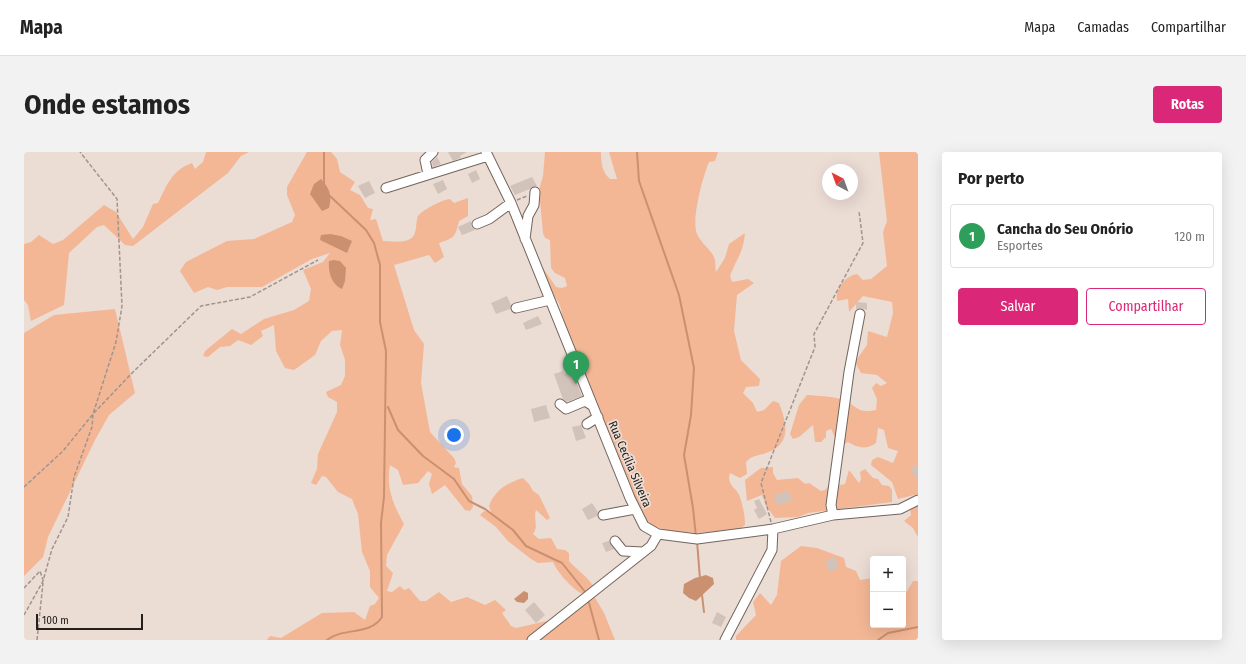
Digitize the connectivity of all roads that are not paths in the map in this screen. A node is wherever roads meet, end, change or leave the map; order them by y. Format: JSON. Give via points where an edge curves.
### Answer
{"nodes":[{"id":1,"x":433,"y":152,"type":"edge"},
{"id":2,"x":487,"y":154,"type":"edge"},
{"id":3,"x":428,"y":174,"type":"junction"},
{"id":4,"x":386,"y":188,"type":"dead end"},
{"id":5,"x":536,"y":192,"type":"road end"},
{"id":6,"x":511,"y":203,"type":"junction"},
{"id":7,"x":477,"y":224,"type":"dead end"},
{"id":8,"x":525,"y":239,"type":"junction"},
{"id":9,"x":550,"y":300,"type":"junction"},
{"id":10,"x":516,"y":308,"type":"dead end"},
{"id":11,"x":860,"y":314,"type":"dead end"},
{"id":12,"x":560,"y":404,"type":"dead end"},
{"id":13,"x":593,"y":406,"type":"junction"},
{"id":14,"x":598,"y":417,"type":"junction"},
{"id":15,"x":587,"y":424,"type":"dead end"},
{"id":16,"x":918,"y":500,"type":"edge"},
{"id":17,"x":635,"y":509,"type":"junction"},
{"id":18,"x":603,"y":515,"type":"dead end"},
{"id":19,"x":833,"y":515,"type":"junction"},
{"id":20,"x":773,"y":530,"type":"junction"},
{"id":21,"x":658,"y":534,"type":"junction"},
{"id":22,"x":615,"y":541,"type":"dead end"},
{"id":23,"x":643,"y":552,"type":"junction"},
{"id":24,"x":532,"y":640,"type":"edge"},
{"id":25,"x":725,"y":640,"type":"edge"}],
"edges":[{"from":1,"to":3,"type":"street","via":[[425,160]]},
{"from":2,"to":3,"type":"street"},
{"from":2,"to":6,"type":"street","name":"Rua Cecília Silveira"},
{"from":3,"to":4,"type":"street"},
{"from":5,"to":8,"type":"street","via":[[534,205],[528,216]]},
{"from":6,"to":7,"type":"street","via":[[489,219]]},
{"from":6,"to":8,"type":"street","name":"Rua Cecília Silveira"},
{"from":8,"to":9,"type":"street","name":"Rua Cecília Silveira"},
{"from":9,"to":10,"type":"street"},
{"from":9,"to":13,"type":"street","name":"Rua Cecília Silveira"},
{"from":11,"to":19,"type":"street","via":[[848,372],[832,505]]},
{"from":12,"to":13,"type":"street","via":[[566,409],[585,401]]},
{"from":13,"to":14,"type":"street","name":"Rua Cecília Silveira"},
{"from":14,"to":15,"type":"street"},
{"from":14,"to":17,"type":"street","name":"Rua Cecília Silveira"},
{"from":16,"to":19,"type":"street","name":"Rua Cecília Silveira","via":[[900,509]]},
{"from":17,"to":18,"type":"street"},
{"from":17,"to":21,"type":"street","name":"Rua Cecília Silveira","via":[[644,526]]},
{"from":19,"to":20,"type":"street","name":"Rua Cecília Silveira"},
{"from":20,"to":21,"type":"street","name":"Rua Cecília Silveira","via":[[697,539]]},
{"from":20,"to":25,"type":"street","via":[[772,550]]},
{"from":21,"to":23,"type":"street"},
{"from":22,"to":23,"type":"street","via":[[623,551]]},
{"from":23,"to":24,"type":"street"}]}
